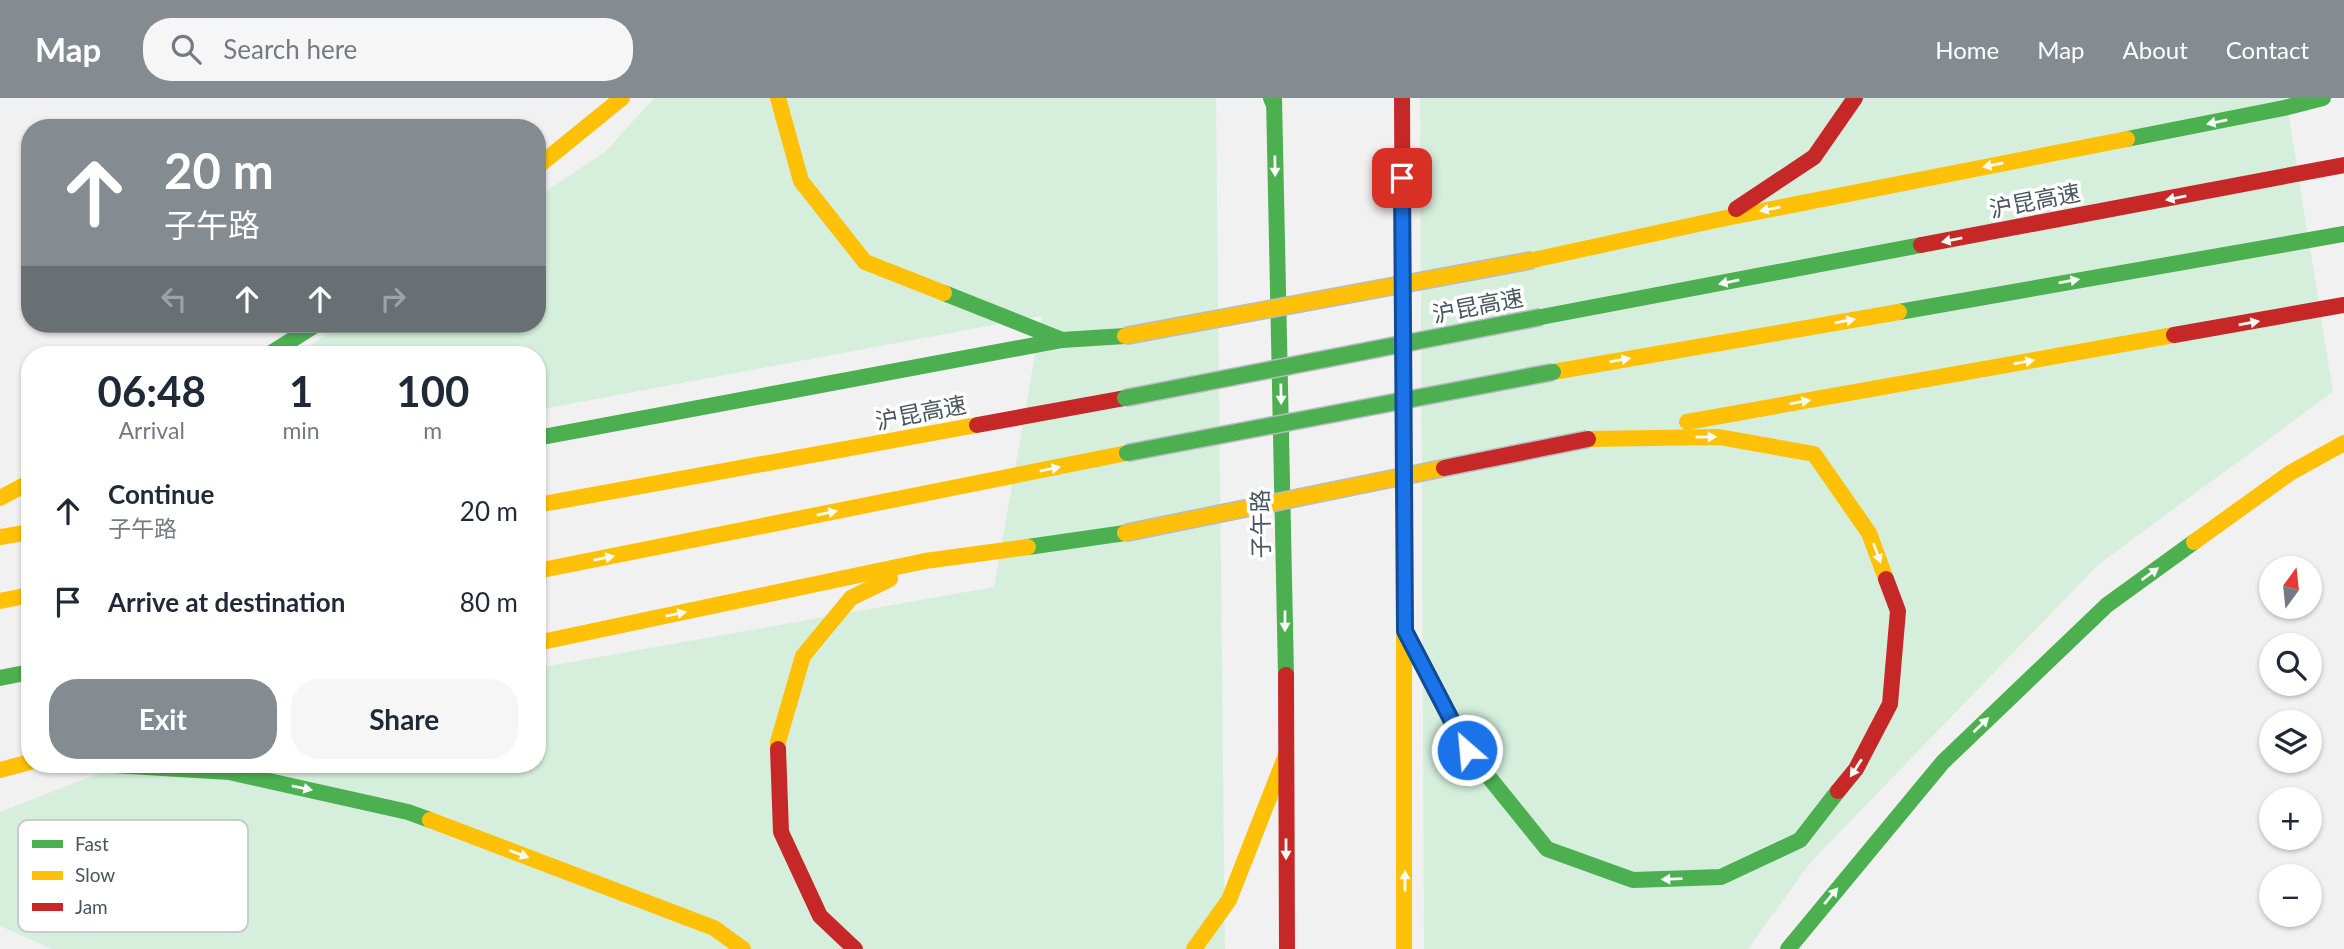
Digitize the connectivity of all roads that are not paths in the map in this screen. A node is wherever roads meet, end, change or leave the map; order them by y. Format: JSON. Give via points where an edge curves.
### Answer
{"nodes":[{"id":1,"x":622,"y":98,"type":"edge"},
{"id":2,"x":778,"y":98,"type":"edge"},
{"id":3,"x":1402,"y":98,"type":"edge"},
{"id":4,"x":1855,"y":98,"type":"edge"},
{"id":5,"x":2323,"y":98,"type":"edge"},
{"id":6,"x":1273,"y":101,"type":"edge"},
{"id":7,"x":546,"y":160,"type":"edge"},
{"id":8,"x":2344,"y":165,"type":"edge"},
{"id":9,"x":1721,"y":219,"type":"junction"},
{"id":10,"x":2344,"y":234,"type":"edge"},
{"id":11,"x":2344,"y":305,"type":"edge"},
{"id":12,"x":303,"y":333,"type":"edge"},
{"id":13,"x":1062,"y":340,"type":"junction"},
{"id":14,"x":282,"y":346,"type":"edge"},
{"id":15,"x":546,"y":436,"type":"edge"},
{"id":16,"x":1588,"y":439,"type":"junction"},
{"id":17,"x":2344,"y":443,"type":"edge"},
{"id":18,"x":21,"y":487,"type":"edge"},
{"id":19,"x":0,"y":498,"type":"edge"},
{"id":20,"x":546,"y":503,"type":"edge"},
{"id":21,"x":21,"y":533,"type":"edge"},
{"id":22,"x":0,"y":537,"type":"edge"},
{"id":23,"x":925,"y":561,"type":"junction"},
{"id":24,"x":546,"y":569,"type":"edge"},
{"id":25,"x":21,"y":597,"type":"edge"},
{"id":26,"x":0,"y":601,"type":"edge"},
{"id":27,"x":1405,"y":631,"type":"junction"},
{"id":28,"x":546,"y":641,"type":"edge"},
{"id":29,"x":21,"y":674,"type":"edge"},
{"id":30,"x":0,"y":678,"type":"edge"},
{"id":31,"x":1286,"y":755,"type":"junction"},
{"id":32,"x":21,"y":764,"type":"edge"},
{"id":33,"x":0,"y":769,"type":"edge"},
{"id":34,"x":233,"y":773,"type":"edge"},
{"id":35,"x":743,"y":949,"type":"edge"},
{"id":36,"x":855,"y":949,"type":"edge"},
{"id":37,"x":1194,"y":949,"type":"edge"},
{"id":38,"x":1287,"y":949,"type":"edge"},
{"id":39,"x":1404,"y":949,"type":"edge"},
{"id":40,"x":1788,"y":949,"type":"edge"}],
"edges":[{"from":1,"to":7,"type":"main road"},
{"from":2,"to":13,"type":"main road","via":[[801,181],[865,262]]},
{"from":3,"to":27,"type":"main road"},
{"from":4,"to":9,"type":"main road","via":[[1814,157]]},
{"from":5,"to":9,"type":"main road","one_way":true},
{"from":6,"to":31,"type":"main road","name":"子午路","one_way":true},
{"from":8,"to":20,"type":"main road","name":"沪昆高速","one_way":true,"bridge":true,"via":[[1125,398]]},
{"from":9,"to":13,"type":"main road","bridge":true,"via":[[1533,260],[1125,336]]},
{"from":24,"to":10,"type":"main road","one_way":true,"bridge":true,"via":[[1553,372]]},
{"from":16,"to":11,"type":"main road","one_way":true},
{"from":12,"to":14,"type":"main road"},
{"from":13,"to":15,"type":"main road"},
{"from":16,"to":23,"type":"main road","bridge":true,"via":[[1125,533]]},
{"from":16,"to":27,"type":"main road","one_way":true,"via":[[1719,437],[1814,454],[1870,533],[1898,611],[1890,704],[1856,769],[1800,840],[1721,877],[1633,880],[1547,849],[1467,750]]},
{"from":40,"to":17,"type":"main road","one_way":true,"via":[[1943,762],[2107,605],[2290,473]]},
{"from":18,"to":19,"type":"main road"},
{"from":21,"to":22,"type":"main road"},
{"from":28,"to":23,"type":"main road","one_way":true},
{"from":23,"to":36,"type":"main road","via":[[851,598],[803,656],[778,742],[781,832],[820,916]]},
{"from":25,"to":26,"type":"main road"},
{"from":39,"to":27,"type":"main road","one_way":true},
{"from":29,"to":30,"type":"main road"},
{"from":31,"to":37,"type":"main road","via":[[1228,900]]},
{"from":31,"to":38,"type":"main road","name":"子午路","one_way":true},
{"from":32,"to":33,"type":"main road"},
{"from":34,"to":35,"type":"main road","one_way":true,"via":[[408,812],[714,928]]}]}
